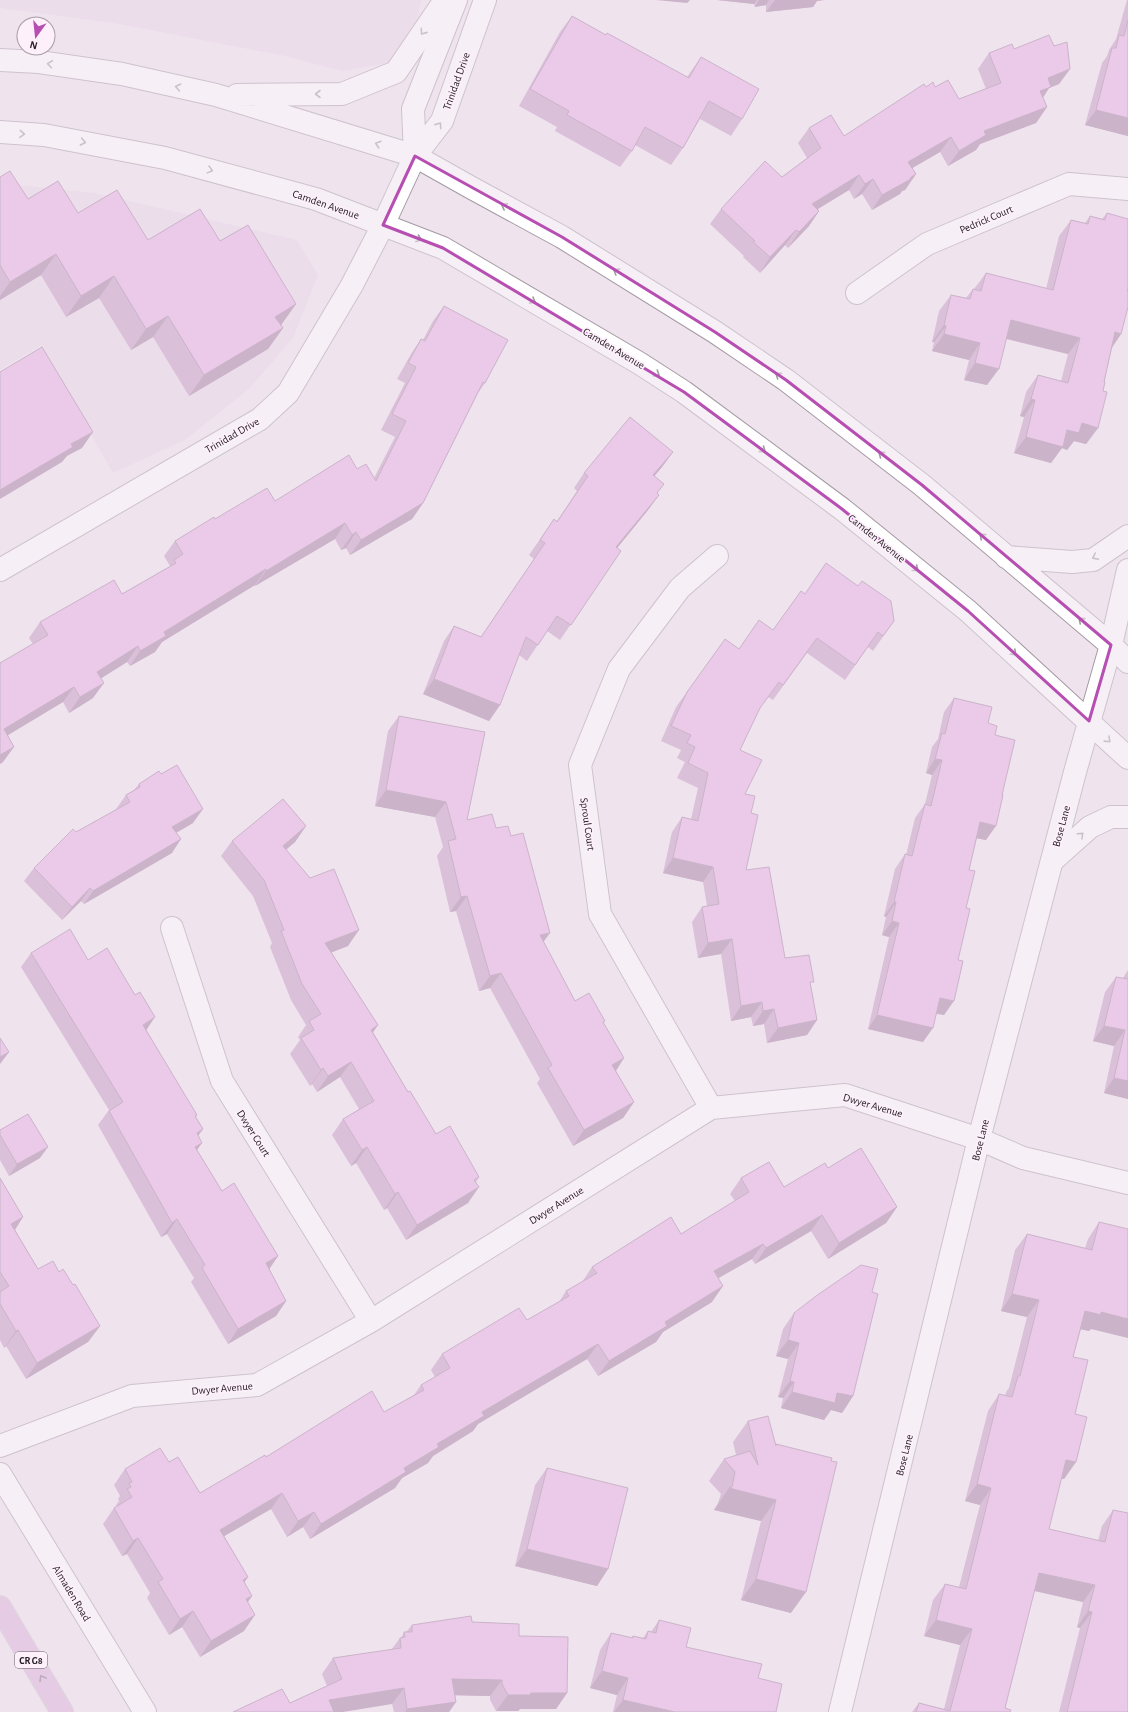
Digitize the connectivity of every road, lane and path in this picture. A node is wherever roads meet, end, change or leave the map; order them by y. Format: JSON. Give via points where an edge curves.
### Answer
{"nodes":[{"id":1,"x":445,"y":0,"type":"edge"},
{"id":2,"x":456,"y":0,"type":"edge"},
{"id":3,"x":485,"y":0,"type":"edge"},
{"id":4,"x":0,"y":60,"type":"edge"},
{"id":5,"x":216,"y":95,"type":"junction"},
{"id":6,"x":0,"y":132,"type":"edge"},
{"id":7,"x":416,"y":156,"type":"junction"},
{"id":8,"x":1128,"y":189,"type":"edge"},
{"id":9,"x":383,"y":225,"type":"junction"},
{"id":10,"x":857,"y":293,"type":"dead end"},
{"id":11,"x":1128,"y":536,"type":"edge"},
{"id":12,"x":717,"y":556,"type":"dead end"},
{"id":13,"x":1006,"y":557,"type":"junction"},
{"id":14,"x":0,"y":570,"type":"edge"},
{"id":15,"x":1128,"y":570,"type":"edge"},
{"id":16,"x":1110,"y":645,"type":"junction"},
{"id":17,"x":1128,"y":662,"type":"edge"},
{"id":18,"x":1089,"y":721,"type":"junction"},
{"id":19,"x":1128,"y":758,"type":"edge"},
{"id":20,"x":1128,"y":817,"type":"edge"},
{"id":21,"x":1052,"y":861,"type":"junction"},
{"id":22,"x":172,"y":928,"type":"dead end"},
{"id":23,"x":711,"y":1108,"type":"junction"},
{"id":24,"x":979,"y":1139,"type":"junction"},
{"id":25,"x":1128,"y":1183,"type":"edge"},
{"id":26,"x":371,"y":1321,"type":"junction"},
{"id":27,"x":0,"y":1446,"type":"edge"},
{"id":28,"x":0,"y":1474,"type":"edge"},
{"id":29,"x":0,"y":1607,"type":"edge"},
{"id":30,"x":62,"y":1712,"type":"edge"},
{"id":31,"x":145,"y":1712,"type":"edge"},
{"id":32,"x":840,"y":1712,"type":"edge"}],
"edges":[{"from":1,"to":5,"type":"street","one_way":true,"via":[[396,72],[342,94]]},
{"from":2,"to":7,"type":"street","name":"Trinidad Drive","via":[[413,109]]},
{"from":7,"to":3,"type":"street","name":"Trinidad Drive","one_way":true,"via":[[442,121]]},
{"from":5,"to":4,"type":"street","one_way":true,"via":[[122,74],[39,62]]},
{"from":7,"to":5,"type":"street","one_way":true},
{"from":6,"to":9,"type":"street","name":"Camden Avenue","one_way":true,"via":[[44,135],[165,158],[316,199]]},
{"from":7,"to":9,"type":"street","name":"Trinidad Drive"},
{"from":13,"to":7,"type":"street","one_way":true,"via":[[922,485],[786,380],[562,237]]},
{"from":8,"to":10,"type":"street","name":"Pedrick Court","via":[[1069,184],[927,244]]},
{"from":9,"to":14,"type":"street","name":"Trinidad Drive","via":[[352,285],[288,392],[260,420]]},
{"from":9,"to":18,"type":"street","name":"Camden Avenue","one_way":true,"via":[[443,248],[684,392],[842,509],[968,611]]},
{"from":11,"to":13,"type":"street","one_way":true,"via":[[1093,560],[1072,562]]},
{"from":12,"to":23,"type":"street","name":"Sproul Court","via":[[680,588],[619,669],[580,765],[600,914]]},
{"from":16,"to":13,"type":"street","one_way":true},
{"from":15,"to":16,"type":"street","name":"Bose Lane"},
{"from":16,"to":17,"type":"street"},
{"from":16,"to":18,"type":"street","name":"Bose Lane"},
{"from":18,"to":19,"type":"street","name":"Camden Avenue","one_way":true},
{"from":18,"to":21,"type":"street","name":"Bose Lane"},
{"from":21,"to":20,"type":"street","one_way":true,"via":[[1090,827],[1111,817]]},
{"from":21,"to":24,"type":"street","name":"Bose Lane"},
{"from":22,"to":26,"type":"street","name":"Dwyer Court","via":[[222,1081]]},
{"from":23,"to":24,"type":"street","name":"Dwyer Avenue","via":[[845,1095]]},
{"from":23,"to":26,"type":"street","name":"Dwyer Avenue"},
{"from":24,"to":25,"type":"street","name":"Dwyer Avenue","via":[[1022,1158]]},
{"from":24,"to":32,"type":"street","name":"Bose Lane"},
{"from":26,"to":27,"type":"street","name":"Dwyer Avenue","via":[[257,1385],[132,1396]]},
{"from":28,"to":31,"type":"street","name":"Almaden Road"},
{"from":30,"to":29,"type":"main road","number":"CR G8","one_way":true}]}
